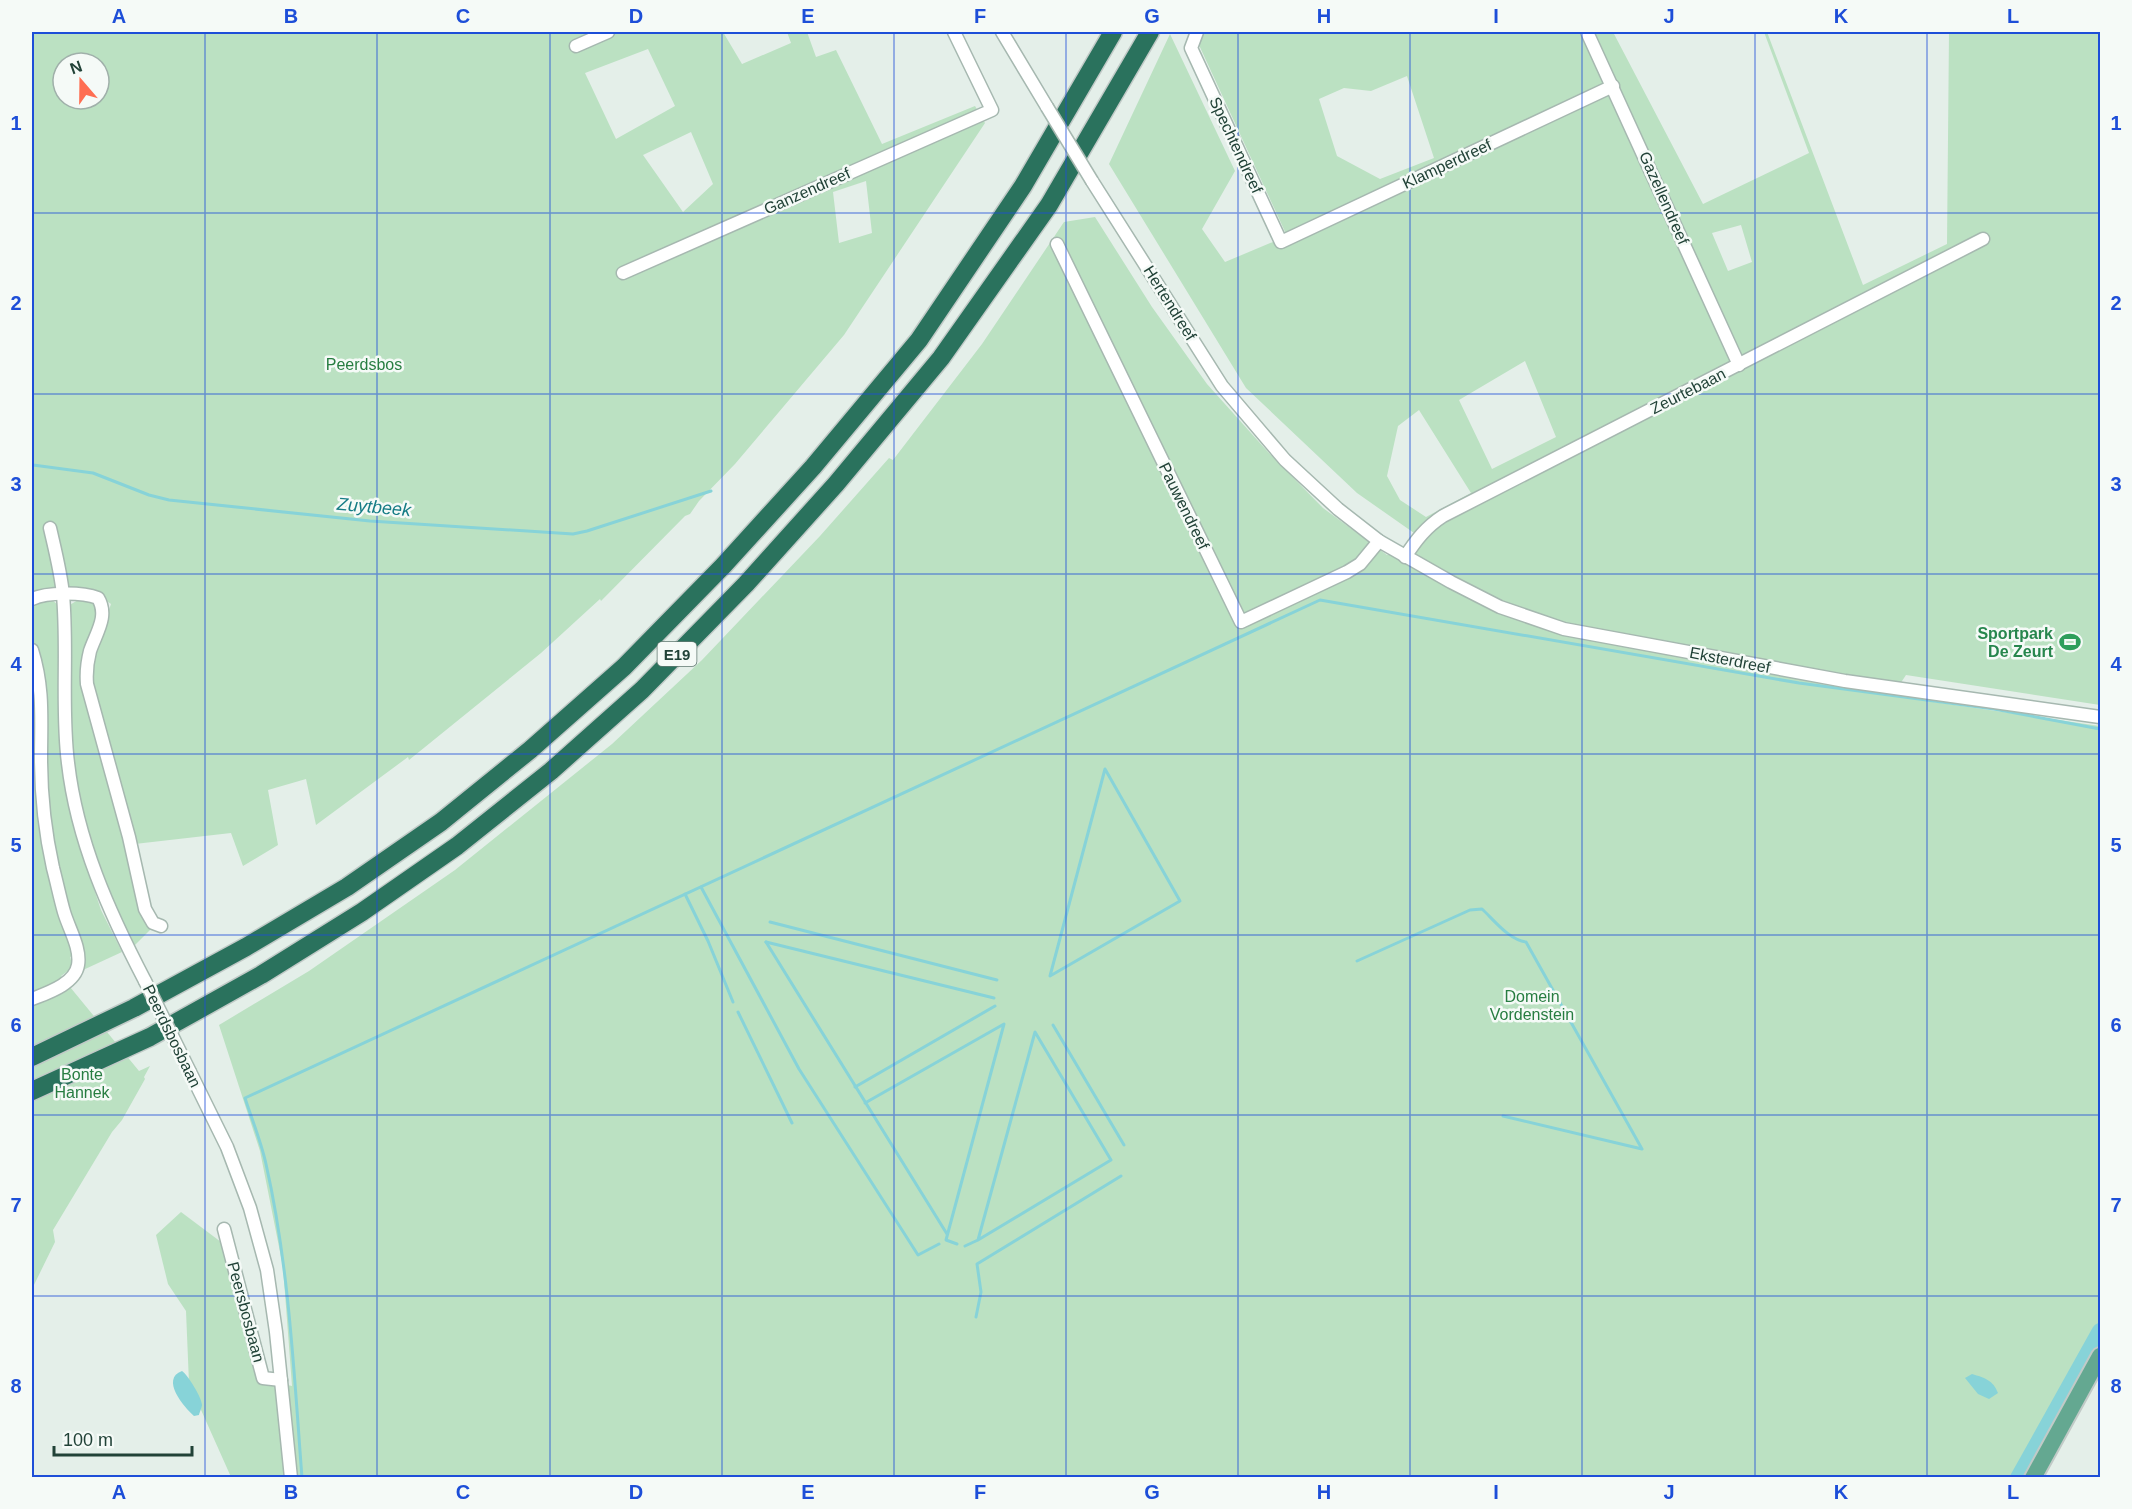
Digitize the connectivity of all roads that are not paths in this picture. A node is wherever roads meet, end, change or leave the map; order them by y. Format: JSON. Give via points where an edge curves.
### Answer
{"nodes":[{"id":1,"x":608,"y":32,"type":"edge"},
{"id":2,"x":954,"y":32,"type":"edge"},
{"id":3,"x":1002,"y":32,"type":"edge"},
{"id":4,"x":1113,"y":32,"type":"edge"},
{"id":5,"x":1150,"y":32,"type":"edge"},
{"id":6,"x":1197,"y":32,"type":"edge"},
{"id":7,"x":1587,"y":32,"type":"edge"},
{"id":8,"x":576,"y":46,"type":"dead end"},
{"id":9,"x":1613,"y":86,"type":"junction"},
{"id":10,"x":1983,"y":239,"type":"dead end"},
{"id":11,"x":1281,"y":242,"type":"joint"},
{"id":12,"x":1057,"y":244,"type":"dead end"},
{"id":13,"x":623,"y":273,"type":"dead end"},
{"id":14,"x":1739,"y":365,"type":"junction"},
{"id":15,"x":50,"y":528,"type":"dead end"},
{"id":16,"x":1379,"y":541,"type":"junction"},
{"id":17,"x":1405,"y":556,"type":"junction"},
{"id":18,"x":63,"y":595,"type":"junction"},
{"id":19,"x":32,"y":599,"type":"edge"},
{"id":20,"x":32,"y":650,"type":"edge"},
{"id":21,"x":2100,"y":717,"type":"edge"},
{"id":22,"x":160,"y":926,"type":"dead end"},
{"id":23,"x":32,"y":999,"type":"edge"},
{"id":24,"x":32,"y":1057,"type":"edge"},
{"id":25,"x":32,"y":1091,"type":"edge"},
{"id":26,"x":224,"y":1229,"type":"dead end"},
{"id":27,"x":2099,"y":1361,"type":"edge"},
{"id":28,"x":281,"y":1380,"type":"junction"},
{"id":29,"x":291,"y":1478,"type":"edge"},
{"id":30,"x":2033,"y":1478,"type":"edge"}],
"edges":[{"from":1,"to":8,"type":"street"},
{"from":2,"to":13,"type":"street","name":"Ganzendreef","via":[[992,110]]},
{"from":3,"to":16,"type":"street","name":"Hertendreef","bridge":true,"via":[[1222,386],[1285,460]]},
{"from":4,"to":24,"type":"highway","number":"E19","via":[[1023,186],[919,340],[813,467],[624,667],[441,822],[347,886],[145,1002]]},
{"from":5,"to":25,"type":"highway","number":"E19","via":[[1049,205],[941,358],[829,492],[642,690],[457,846],[362,912],[150,1037]]},
{"from":6,"to":11,"type":"street","name":"Spechtendreef","via":[[1191,48]]},
{"from":7,"to":9,"type":"street","name":"Gazellendreef"},
{"from":9,"to":11,"type":"street","name":"Klamperdreef"},
{"from":9,"to":14,"type":"street","name":"Gazellendreef"},
{"from":10,"to":14,"type":"street","name":"Zeurtebaan"},
{"from":12,"to":16,"type":"street","name":"Pauwendreef","via":[[1241,622],[1347,572],[1360,564]]},
{"from":14,"to":17,"type":"street","name":"Zeurtebaan","via":[[1443,516],[1420,534]]},
{"from":15,"to":18,"type":"street","name":"Peerdsbosbaan"},
{"from":16,"to":17,"type":"street","name":"Eksterdreef"},
{"from":17,"to":21,"type":"street","name":"Eksterdreef","via":[[1500,606],[1564,628],[1845,681]]},
{"from":18,"to":19,"type":"street"},
{"from":18,"to":22,"type":"street","via":[[87,594],[98,598],[104,607],[86,668],[87,684],[145,909],[153,923]]},
{"from":18,"to":28,"type":"street","name":"Peerdsbosbaan","bridge":true,"via":[[68,763],[82,834],[123,938],[227,1147],[250,1208],[267,1270]]},
{"from":20,"to":23,"type":"street","via":[[42,697],[41,774],[46,834],[64,912],[78,950],[78,967],[71,979]]},
{"from":26,"to":28,"type":"street","name":"Peersbosbaan","via":[[263,1378]]},
{"from":27,"to":30,"type":"main road"},
{"from":28,"to":29,"type":"street","name":"Peerdsbosbaan"}]}
